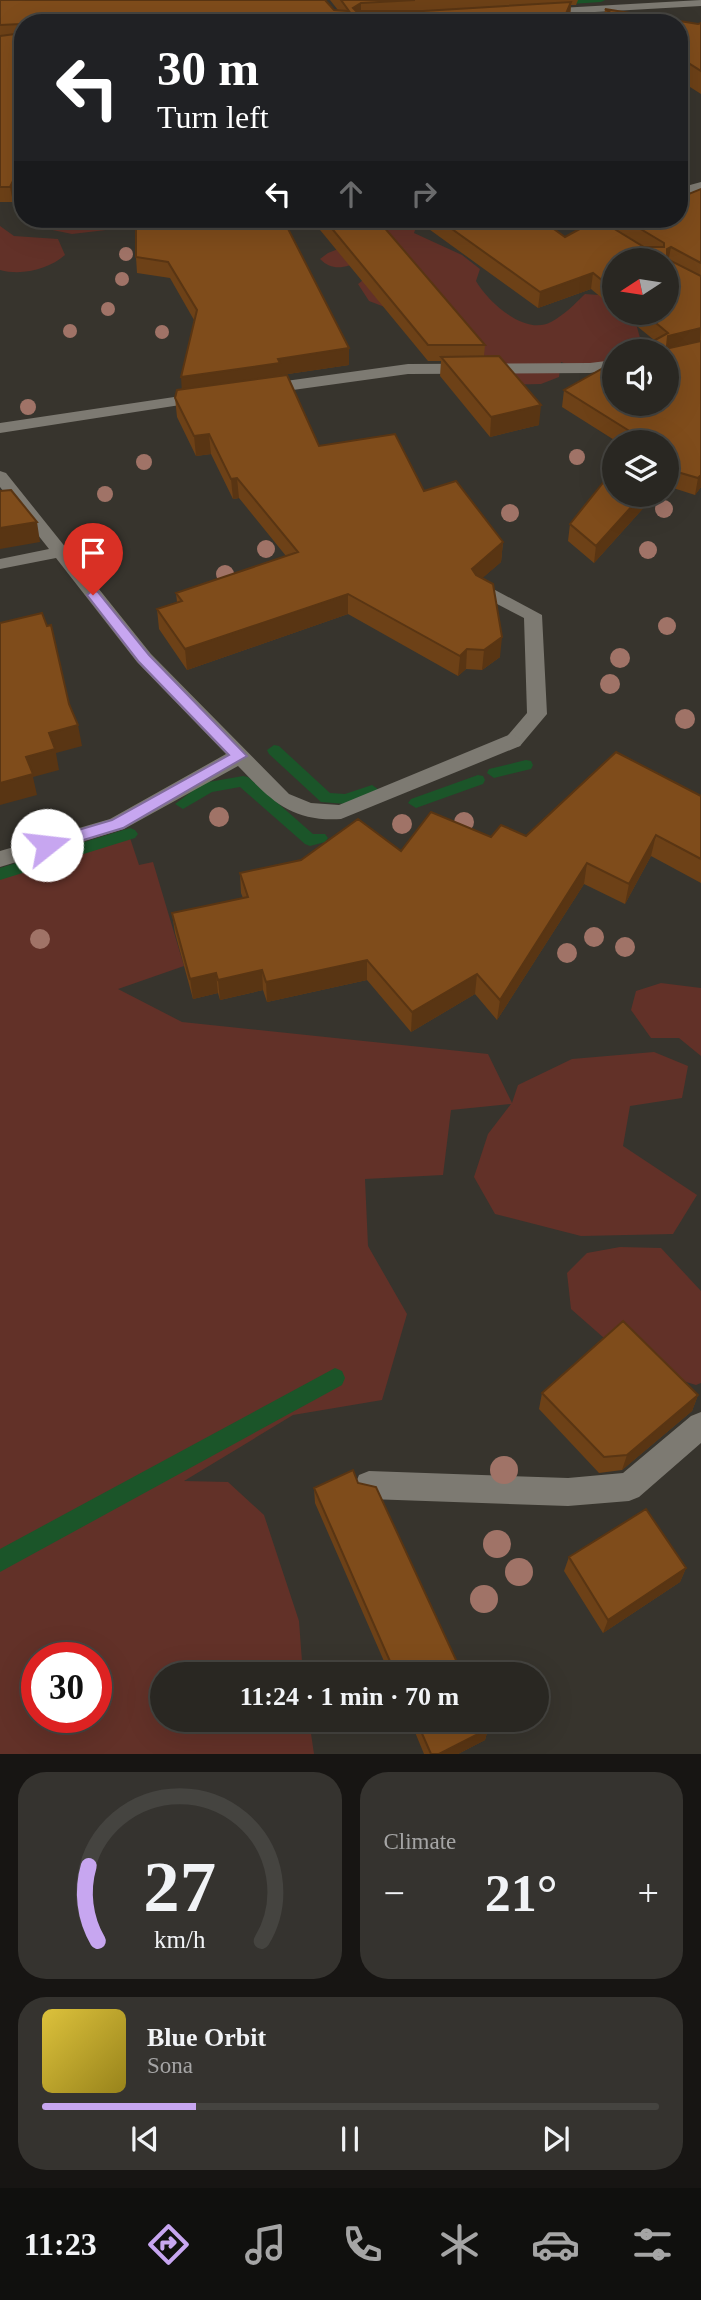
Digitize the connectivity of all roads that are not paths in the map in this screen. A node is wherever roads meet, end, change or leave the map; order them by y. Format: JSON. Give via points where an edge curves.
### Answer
{"nodes":[{"id":1,"x":701,"y":3,"type":"edge"},
{"id":2,"x":529,"y":13,"type":"edge"},
{"id":3,"x":598,"y":228,"type":"edge"},
{"id":4,"x":631,"y":248,"type":"edge"},
{"id":5,"x":602,"y":367,"type":"edge"},
{"id":6,"x":247,"y":391,"type":"edge"},
{"id":7,"x":220,"y":396,"type":"edge"},
{"id":8,"x":0,"y":428,"type":"edge"},
{"id":9,"x":0,"y":476,"type":"edge"},
{"id":10,"x":60,"y":552,"type":"junction"},
{"id":11,"x":0,"y":564,"type":"edge"},
{"id":12,"x":482,"y":589,"type":"edge"},
{"id":13,"x":239,"y":756,"type":"junction"},
{"id":14,"x":0,"y":859,"type":"edge"},
{"id":15,"x":701,"y":1425,"type":"edge"},
{"id":16,"x":369,"y":1485,"type":"edge"}],
"edges":[{"from":1,"to":2,"type":"street"},
{"from":3,"to":4,"type":"street"},
{"from":5,"to":6,"type":"street","via":[[408,369]]},
{"from":7,"to":8,"type":"street"},
{"from":9,"to":10,"type":"street"},
{"from":10,"to":11,"type":"street"},
{"from":10,"to":13,"type":"street","via":[[144,659]]},
{"from":12,"to":13,"type":"street","via":[[533,615],[537,714],[513,741],[341,812],[321,814],[282,799]]},
{"from":13,"to":14,"type":"street","via":[[117,824]]},
{"from":15,"to":16,"type":"street","via":[[629,1487],[568,1492]]}]}
